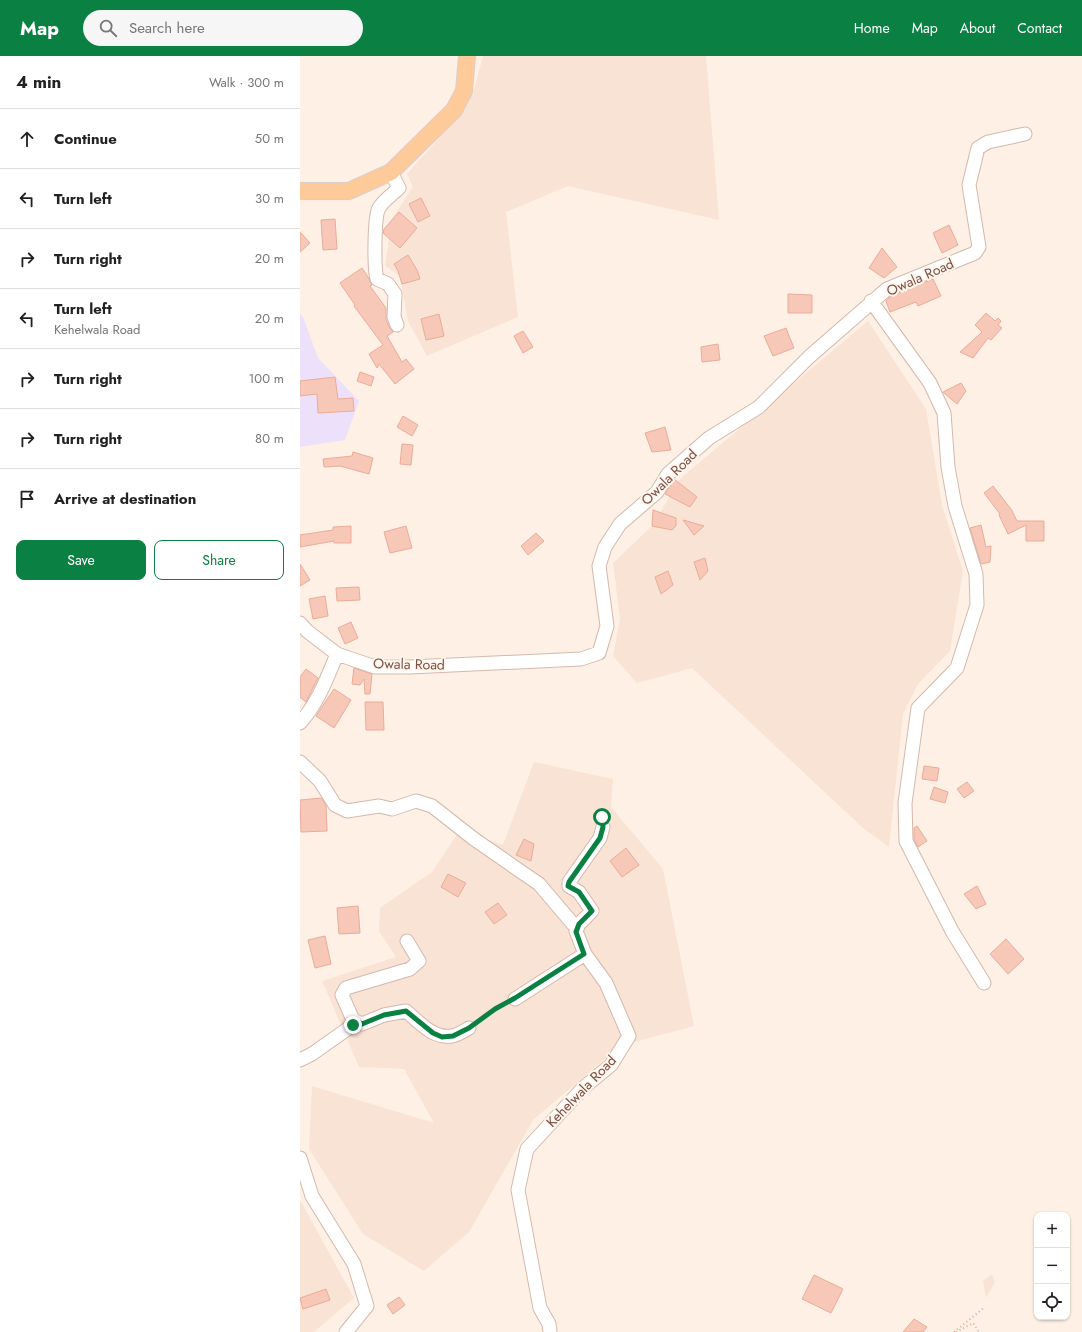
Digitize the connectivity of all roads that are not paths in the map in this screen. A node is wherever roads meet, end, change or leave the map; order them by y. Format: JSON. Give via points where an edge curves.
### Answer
{"nodes":[{"id":1,"x":467,"y":56,"type":"edge"},
{"id":2,"x":1025,"y":134,"type":"dead end"},
{"id":3,"x":391,"y":172,"type":"junction"},
{"id":4,"x":300,"y":191,"type":"edge"},
{"id":5,"x":871,"y":302,"type":"junction"},
{"id":6,"x":397,"y":325,"type":"dead end"},
{"id":7,"x":300,"y":624,"type":"edge"},
{"id":8,"x":337,"y":654,"type":"junction"},
{"id":9,"x":300,"y":723,"type":"edge"},
{"id":10,"x":300,"y":762,"type":"edge"},
{"id":11,"x":605,"y":826,"type":"dead end"},
{"id":12,"x":579,"y":924,"type":"junction"},
{"id":13,"x":407,"y":942,"type":"dead end"},
{"id":14,"x":584,"y":954,"type":"junction"},
{"id":15,"x":984,"y":983,"type":"dead end"},
{"id":16,"x":515,"y":998,"type":"road end"},
{"id":17,"x":354,"y":1020,"type":"junction"},
{"id":18,"x":469,"y":1028,"type":"road end"},
{"id":19,"x":300,"y":1060,"type":"edge"},
{"id":20,"x":300,"y":1158,"type":"edge"},
{"id":21,"x":346,"y":1332,"type":"edge"},
{"id":22,"x":550,"y":1332,"type":"edge"}],
"edges":[{"from":1,"to":3,"type":"main road","via":[[464,91],[454,110]]},
{"from":2,"to":5,"type":"street","name":"Owala Road","via":[[988,142],[978,148],[970,185],[979,247],[975,253],[886,289]]},
{"from":3,"to":4,"type":"main road","via":[[349,190]]},
{"from":3,"to":6,"type":"street","via":[[399,188],[379,208],[375,221],[374,272],[377,279],[388,284],[395,294],[394,317]]},
{"from":5,"to":8,"type":"street","name":"Owala Road","via":[[809,357],[759,407],[709,438],[668,474],[657,492],[620,524],[605,547],[599,566],[607,626],[599,653],[581,659],[410,667],[375,667]]},
{"from":5,"to":15,"type":"street","via":[[930,384],[944,413],[948,467],[955,506],[976,574],[977,605],[957,668],[918,708],[905,803],[906,841],[952,931]]},
{"from":7,"to":8,"type":"street","name":"Owala Road"},
{"from":8,"to":9,"type":"street","via":[[324,687]]},
{"from":10,"to":12,"type":"street","via":[[320,781],[335,805],[347,811],[379,806],[392,809],[416,801],[432,806],[474,840],[539,884],[573,924]]},
{"from":11,"to":12,"type":"street","via":[[600,838],[569,882],[568,886],[579,892],[592,911]]},
{"from":12,"to":14,"type":"street","name":"Kehelwala Road","via":[[576,932]]},
{"from":13,"to":17,"type":"street","via":[[419,961],[410,969],[346,988],[342,995]]},
{"from":14,"to":16,"type":"street"},
{"from":14,"to":22,"type":"street","name":"Kehelwala Road","via":[[606,984],[629,1036],[611,1065],[583,1088],[527,1149],[518,1190],[540,1308],[549,1324]]},
{"from":17,"to":18,"type":"street","via":[[362,1024],[384,1015],[406,1011],[433,1033],[442,1037],[453,1036]]},
{"from":17,"to":19,"type":"street","via":[[353,1025]]},
{"from":20,"to":21,"type":"street","via":[[312,1196],[354,1264],[367,1306]]}]}
